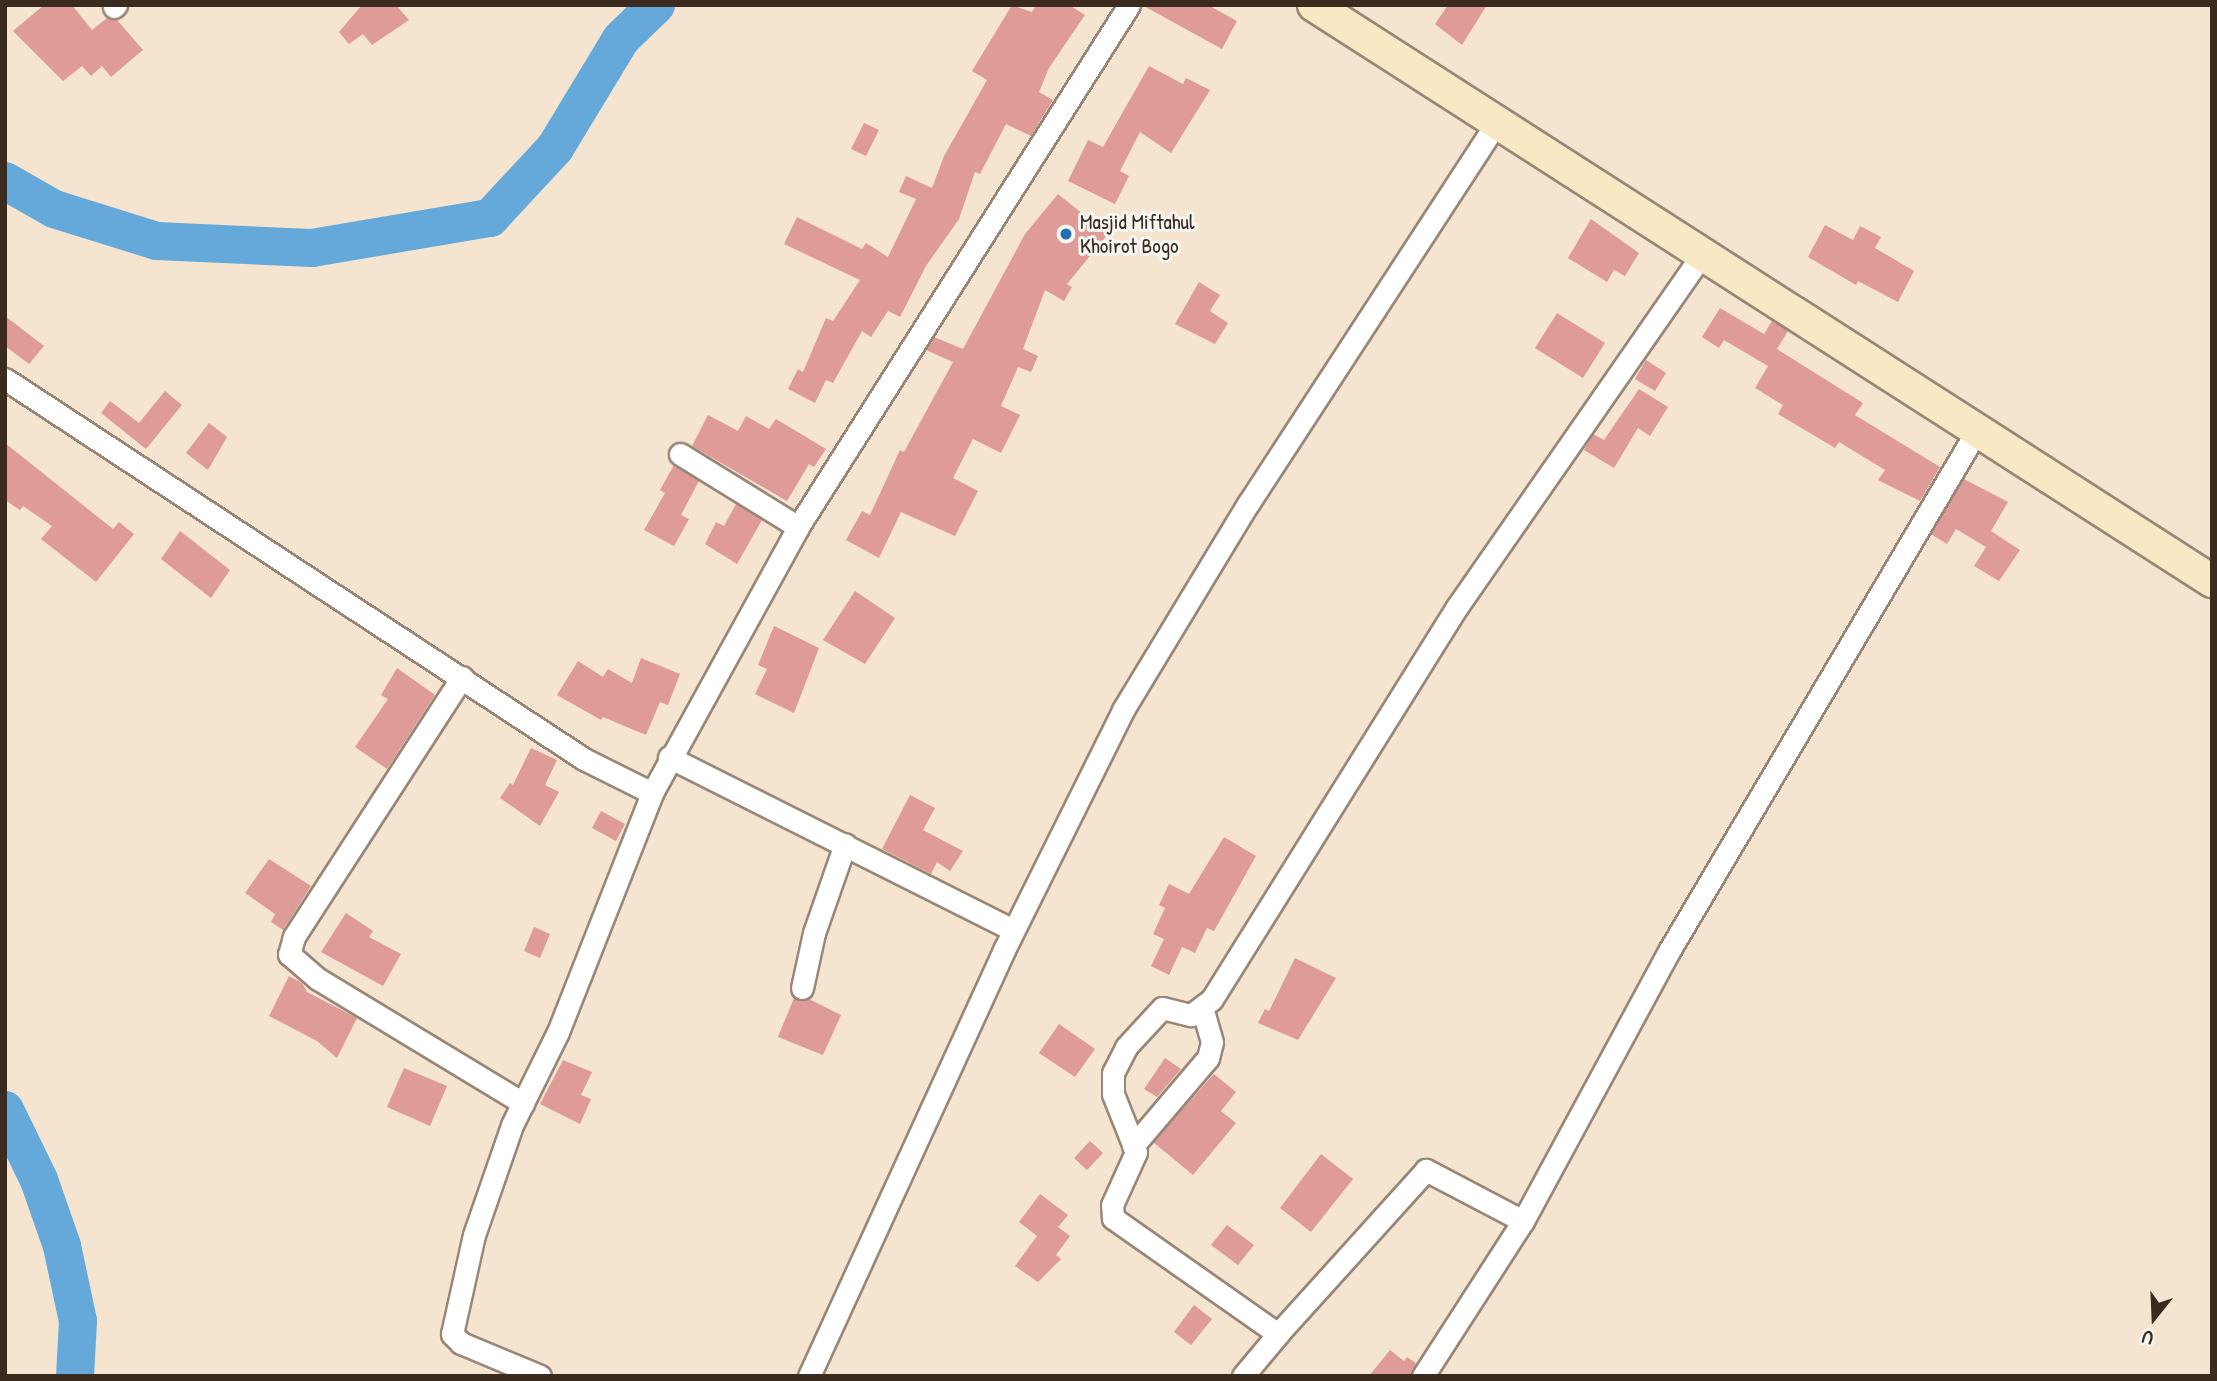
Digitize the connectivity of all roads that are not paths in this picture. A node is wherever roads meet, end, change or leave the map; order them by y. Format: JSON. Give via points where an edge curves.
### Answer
{"nodes":[{"id":1,"x":1129,"y":5,"type":"edge"},
{"id":2,"x":1314,"y":5,"type":"edge"},
{"id":3,"x":1496,"y":123,"type":"junction"},
{"id":4,"x":1702,"y":255,"type":"junction"},
{"id":5,"x":5,"y":379,"type":"edge"},
{"id":6,"x":1976,"y":432,"type":"junction"},
{"id":7,"x":680,"y":454,"type":"dead end"},
{"id":8,"x":799,"y":527,"type":"junction"},
{"id":9,"x":2212,"y":581,"type":"edge"},
{"id":10,"x":462,"y":677,"type":"junction"},
{"id":11,"x":669,"y":757,"type":"junction"},
{"id":12,"x":652,"y":793,"type":"junction"},
{"id":13,"x":845,"y":844,"type":"junction"},
{"id":14,"x":1013,"y":930,"type":"junction"},
{"id":15,"x":802,"y":988,"type":"dead end"},
{"id":16,"x":1203,"y":1010,"type":"junction"},
{"id":17,"x":523,"y":1103,"type":"junction"},
{"id":18,"x":1133,"y":1146,"type":"junction"},
{"id":19,"x":1523,"y":1221,"type":"junction"},
{"id":20,"x":1278,"y":1334,"type":"junction"},
{"id":21,"x":540,"y":1376,"type":"edge"},
{"id":22,"x":809,"y":1376,"type":"edge"},
{"id":23,"x":1243,"y":1376,"type":"edge"},
{"id":24,"x":1423,"y":1376,"type":"edge"}],
"edges":[{"from":1,"to":8,"type":"street"},
{"from":2,"to":3,"type":"street"},
{"from":3,"to":4,"type":"street"},
{"from":3,"to":14,"type":"street","via":[[1167,634],[1122,710]]},
{"from":4,"to":6,"type":"street"},
{"from":4,"to":16,"type":"street","via":[[1457,607]]},
{"from":5,"to":10,"type":"street"},
{"from":6,"to":9,"type":"street"},
{"from":6,"to":19,"type":"street","via":[[1676,940]]},
{"from":7,"to":8,"type":"street"},
{"from":8,"to":11,"type":"street"},
{"from":10,"to":12,"type":"street","via":[[583,759]]},
{"from":10,"to":17,"type":"street","via":[[294,937],[289,954],[318,979]]},
{"from":11,"to":12,"type":"street"},
{"from":11,"to":13,"type":"street"},
{"from":12,"to":17,"type":"street","via":[[558,1032]]},
{"from":13,"to":14,"type":"street"},
{"from":13,"to":15,"type":"street","via":[[814,933]]},
{"from":14,"to":22,"type":"street"},
{"from":16,"to":18,"type":"street","via":[[1212,1042],[1208,1058]]},
{"from":16,"to":18,"type":"street","via":[[1191,1015],[1162,1008],[1126,1047],[1111,1083]]},
{"from":17,"to":21,"type":"street","via":[[474,1235],[452,1334],[461,1343]]},
{"from":18,"to":20,"type":"street","via":[[1133,1162],[1112,1205],[1113,1218]]},
{"from":19,"to":20,"type":"street","via":[[1426,1170]]},
{"from":19,"to":24,"type":"street"},
{"from":20,"to":23,"type":"street"}]}
